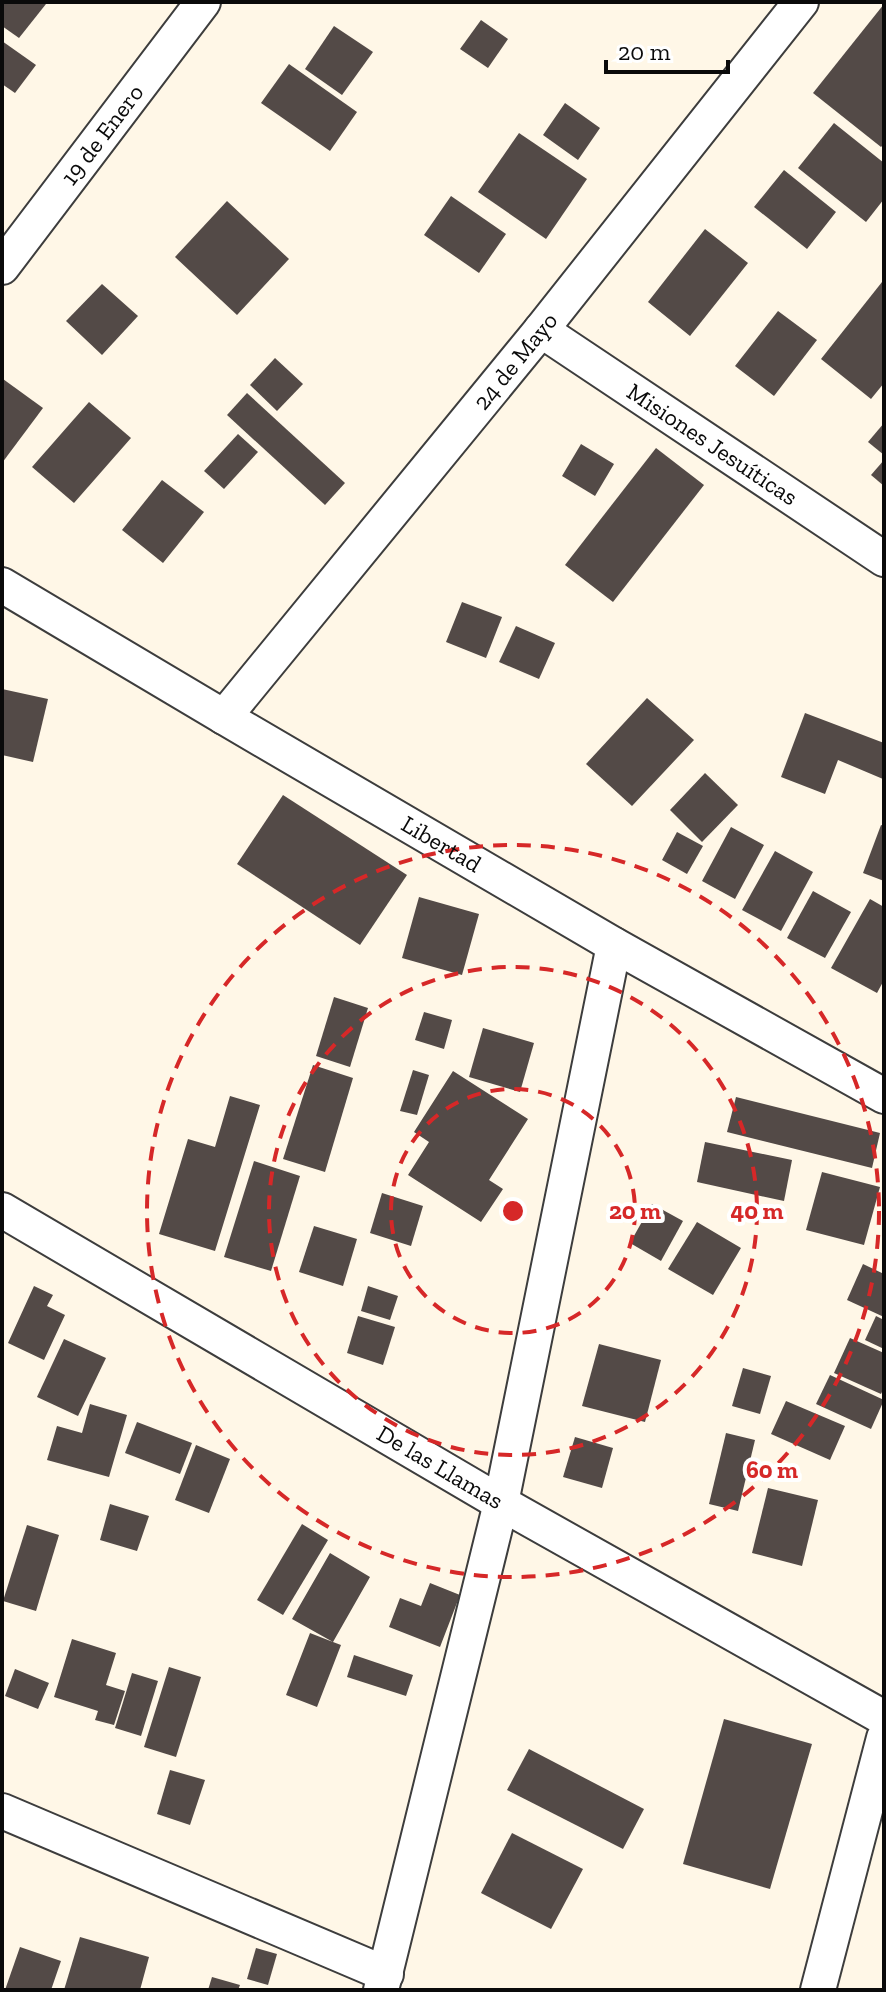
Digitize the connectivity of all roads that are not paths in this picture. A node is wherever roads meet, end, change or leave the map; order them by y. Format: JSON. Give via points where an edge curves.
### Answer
{"nodes":[{"id":1,"x":203,"y":2,"type":"edge"},
{"id":2,"x":801,"y":2,"type":"edge"},
{"id":3,"x":2,"y":267,"type":"edge"},
{"id":4,"x":541,"y":330,"type":"junction"},
{"id":5,"x":884,"y":559,"type":"edge"},
{"id":6,"x":2,"y":585,"type":"edge"},
{"id":7,"x":224,"y":717,"type":"junction"},
{"id":8,"x":614,"y":945,"type":"junction"},
{"id":9,"x":884,"y":1096,"type":"edge"},
{"id":10,"x":2,"y":1210,"type":"edge"},
{"id":11,"x":501,"y":1503,"type":"junction"},
{"id":12,"x":884,"y":1718,"type":"edge"},
{"id":13,"x":884,"y":1738,"type":"edge"},
{"id":14,"x":2,"y":1811,"type":"edge"},
{"id":15,"x":383,"y":1982,"type":"edge"},
{"id":16,"x":818,"y":1990,"type":"edge"}],
"edges":[{"from":1,"to":3,"type":"street","name":"19 de Enero"},
{"from":2,"to":4,"type":"street","name":"24 de Mayo"},
{"from":4,"to":5,"type":"street","name":"Misiones Jesuíticas"},
{"from":4,"to":7,"type":"street","name":"24 de Mayo"},
{"from":6,"to":7,"type":"street","name":"Libertad"},
{"from":7,"to":8,"type":"street","name":"Libertad"},
{"from":8,"to":9,"type":"street","name":"Libertad"},
{"from":8,"to":11,"type":"street"},
{"from":10,"to":11,"type":"street","name":"De las Llamas"},
{"from":11,"to":12,"type":"street","name":"De las Llamas"},
{"from":11,"to":15,"type":"street"},
{"from":13,"to":16,"type":"street"},
{"from":14,"to":15,"type":"street"}]}
